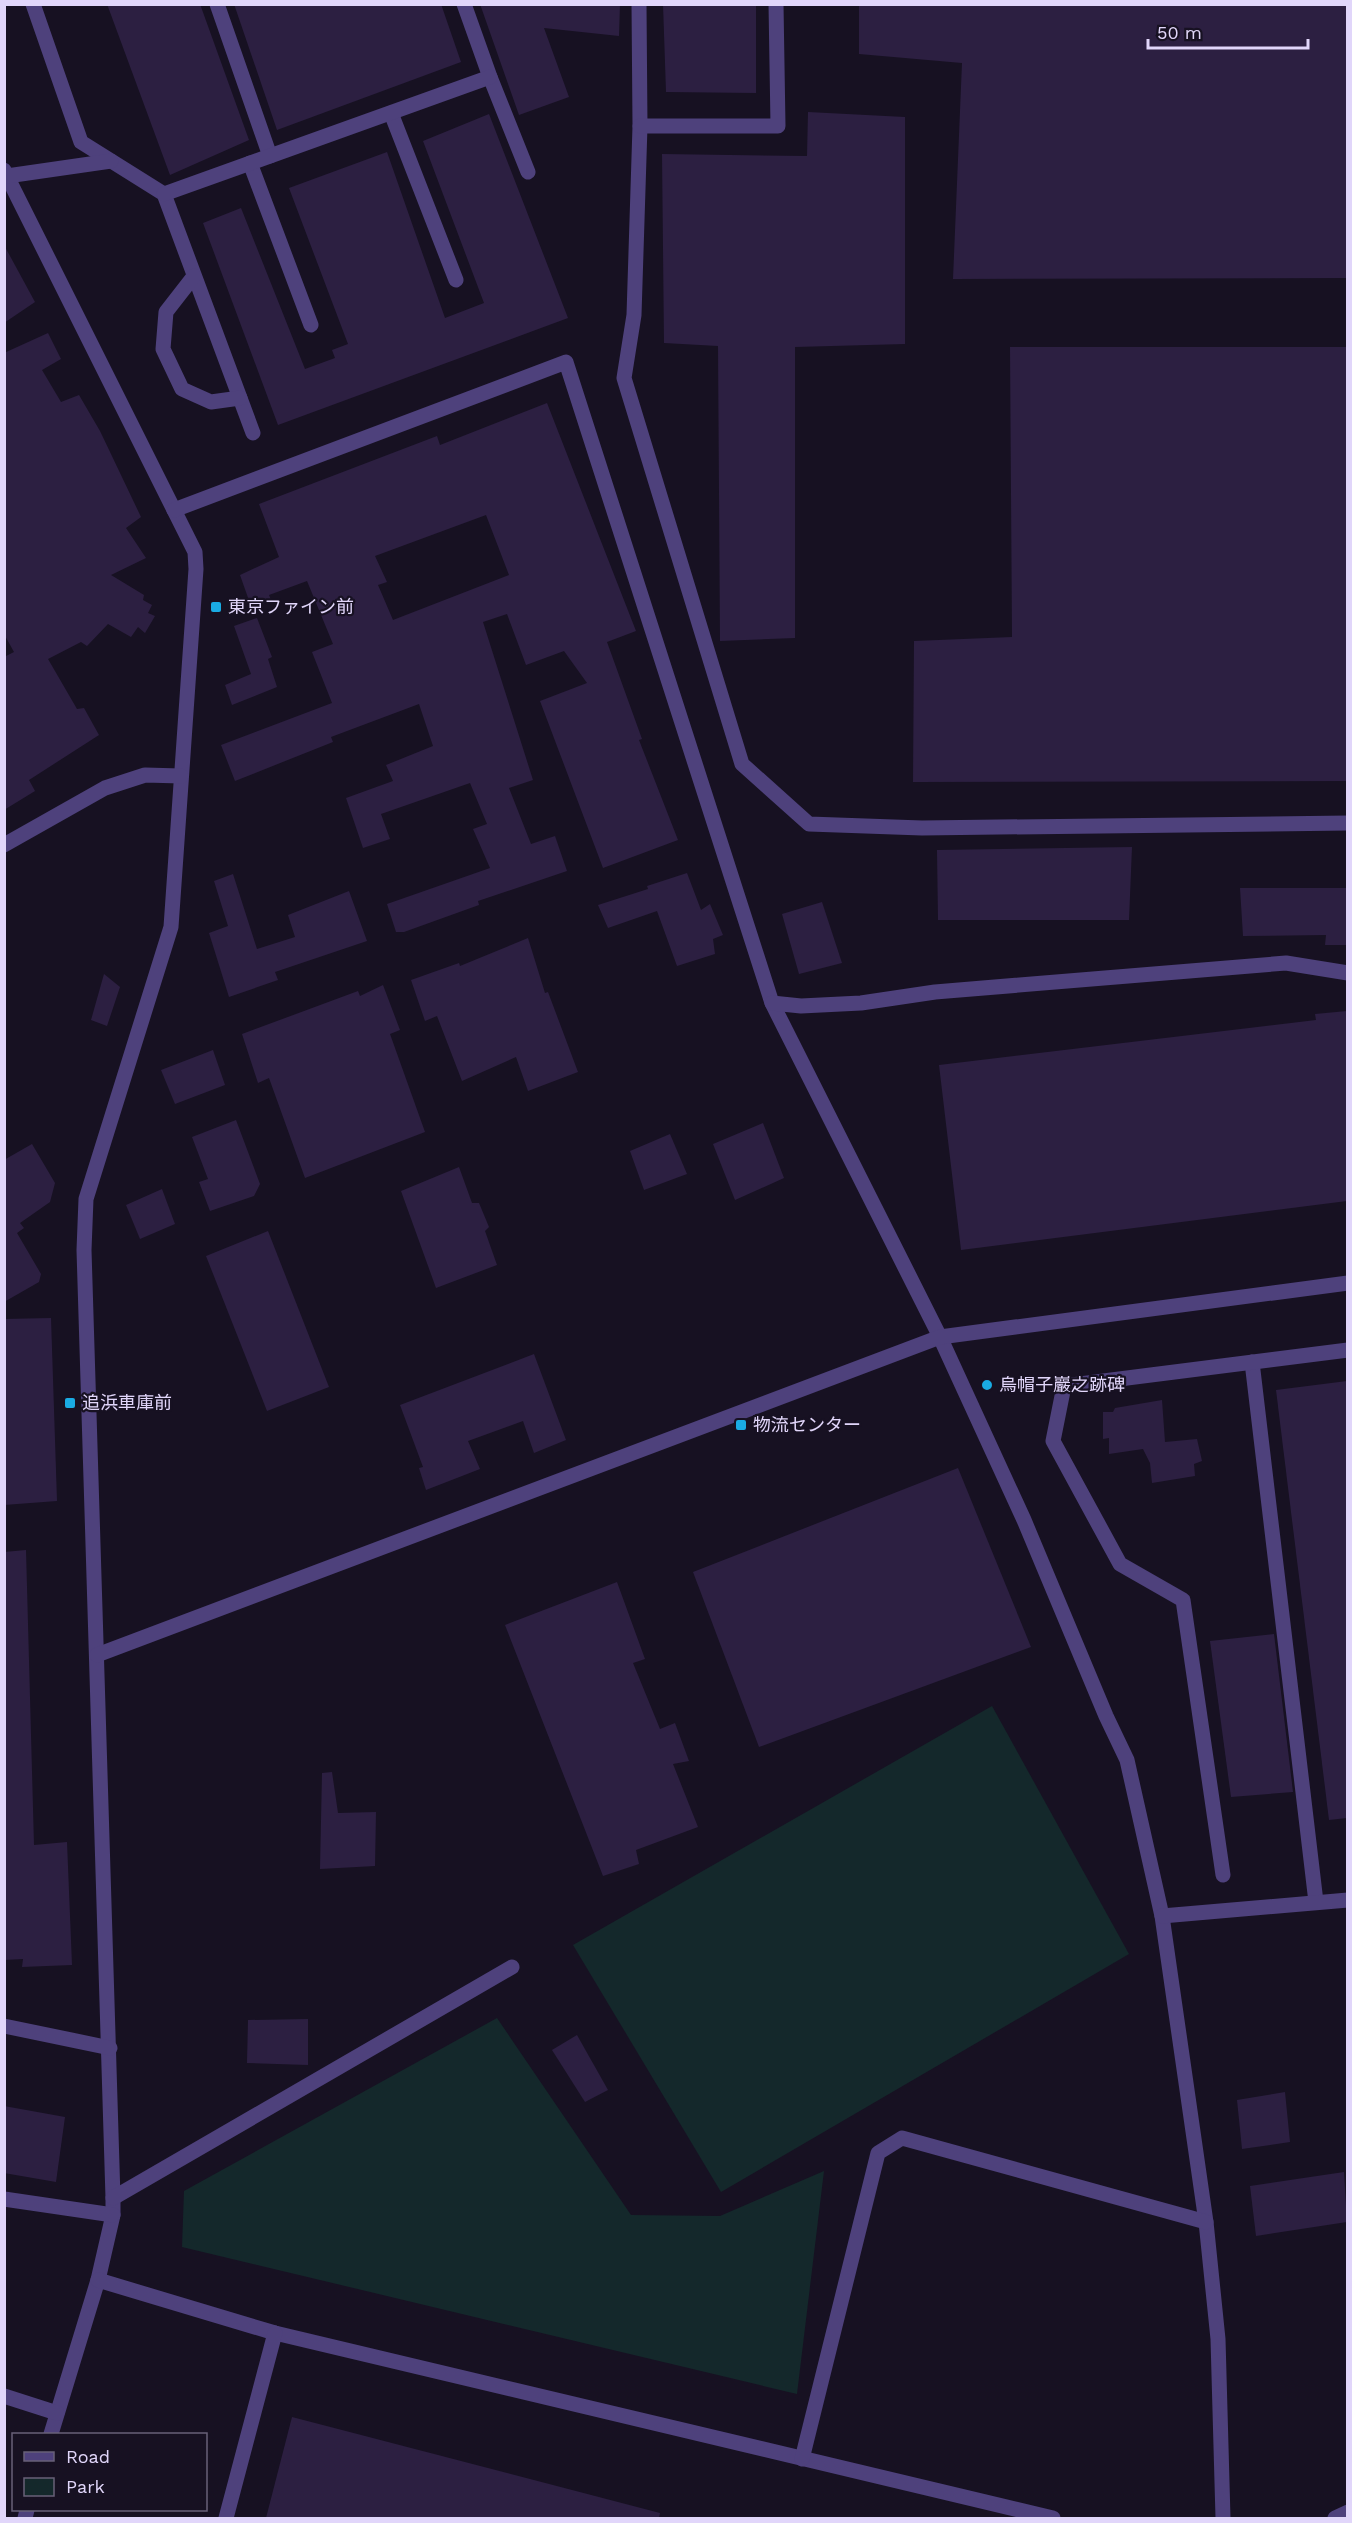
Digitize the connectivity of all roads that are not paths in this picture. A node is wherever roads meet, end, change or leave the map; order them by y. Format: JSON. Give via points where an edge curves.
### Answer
{"nodes":[{"id":1,"x":33,"y":4,"type":"edge"},
{"id":2,"x":217,"y":4,"type":"edge"},
{"id":3,"x":464,"y":4,"type":"edge"},
{"id":4,"x":639,"y":4,"type":"edge"},
{"id":5,"x":776,"y":4,"type":"edge"},
{"id":6,"x":490,"y":77,"type":"junction"},
{"id":7,"x":391,"y":113,"type":"junction"},
{"id":8,"x":640,"y":126,"type":"junction"},
{"id":9,"x":270,"y":156,"type":"junction"},
{"id":10,"x":111,"y":160,"type":"junction"},
{"id":11,"x":250,"y":163,"type":"junction"},
{"id":12,"x":528,"y":172,"type":"dead end"},
{"id":13,"x":6,"y":173,"type":"edge"},
{"id":14,"x":164,"y":194,"type":"junction"},
{"id":15,"x":194,"y":276,"type":"junction"},
{"id":16,"x":456,"y":280,"type":"dead end"},
{"id":17,"x":311,"y":325,"type":"dead end"},
{"id":18,"x":240,"y":398,"type":"junction"},
{"id":19,"x":253,"y":434,"type":"dead end"},
{"id":20,"x":174,"y":510,"type":"junction"},
{"id":21,"x":182,"y":776,"type":"junction"},
{"id":22,"x":1347,"y":823,"type":"edge"},
{"id":23,"x":4,"y":845,"type":"edge"},
{"id":24,"x":1347,"y":974,"type":"edge"},
{"id":25,"x":772,"y":1003,"type":"junction"},
{"id":26,"x":1347,"y":1283,"type":"edge"},
{"id":27,"x":940,"y":1337,"type":"junction"},
{"id":28,"x":1347,"y":1350,"type":"edge"},
{"id":29,"x":1252,"y":1362,"type":"junction"},
{"id":30,"x":97,"y":1655,"type":"junction"},
{"id":31,"x":1223,"y":1875,"type":"dead end"},
{"id":32,"x":1347,"y":1900,"type":"edge"},
{"id":33,"x":1316,"y":1902,"type":"junction"},
{"id":34,"x":1162,"y":1916,"type":"junction"},
{"id":35,"x":512,"y":1968,"type":"dead end"},
{"id":36,"x":4,"y":2026,"type":"edge"},
{"id":37,"x":110,"y":2048,"type":"junction"},
{"id":38,"x":114,"y":2198,"type":"junction"},
{"id":39,"x":4,"y":2199,"type":"edge"},
{"id":40,"x":113,"y":2215,"type":"junction"},
{"id":41,"x":1206,"y":2222,"type":"junction"},
{"id":42,"x":99,"y":2280,"type":"junction"},
{"id":43,"x":275,"y":2333,"type":"junction"},
{"id":44,"x":4,"y":2397,"type":"edge"},
{"id":45,"x":57,"y":2413,"type":"junction"},
{"id":46,"x":51,"y":2433,"type":"edge"},
{"id":47,"x":802,"y":2459,"type":"junction"},
{"id":48,"x":1347,"y":2512,"type":"edge"},
{"id":49,"x":226,"y":2518,"type":"edge"},
{"id":50,"x":1053,"y":2518,"type":"edge"},
{"id":51,"x":1223,"y":2518,"type":"edge"},
{"id":52,"x":1335,"y":2518,"type":"edge"}],
"edges":[{"from":1,"to":10,"type":"street","via":[[81,142]]},
{"from":2,"to":9,"type":"street"},
{"from":3,"to":6,"type":"street"},
{"from":4,"to":8,"type":"street"},
{"from":5,"to":8,"type":"street","via":[[778,126]]},
{"from":6,"to":7,"type":"street"},
{"from":6,"to":12,"type":"street"},
{"from":7,"to":9,"type":"street"},
{"from":7,"to":16,"type":"street"},
{"from":8,"to":22,"type":"street","via":[[634,315],[624,378],[742,764],[808,824],[922,828]]},
{"from":9,"to":11,"type":"street"},
{"from":10,"to":13,"type":"street"},
{"from":10,"to":14,"type":"street"},
{"from":11,"to":14,"type":"street"},
{"from":11,"to":17,"type":"street"},
{"from":13,"to":20,"type":"street"},
{"from":14,"to":15,"type":"street"},
{"from":15,"to":18,"type":"street"},
{"from":15,"to":18,"type":"street","via":[[166,312],[163,349],[182,389],[211,402]]},
{"from":18,"to":19,"type":"street"},
{"from":20,"to":21,"type":"street","via":[[195,552],[196,569]]},
{"from":20,"to":25,"type":"street","via":[[566,362]]},
{"from":21,"to":23,"type":"street","via":[[145,775],[105,788]]},
{"from":21,"to":30,"type":"street","via":[[171,927],[86,1199],[84,1250]]},
{"from":24,"to":25,"type":"street","via":[[1286,963],[935,992],[861,1003]]},
{"from":25,"to":27,"type":"street"},
{"from":26,"to":27,"type":"street"},
{"from":27,"to":30,"type":"street"},
{"from":27,"to":34,"type":"street","via":[[1024,1520],[1127,1761]]},
{"from":28,"to":29,"type":"street"},
{"from":29,"to":31,"type":"street","via":[[1064,1386],[1053,1442],[1120,1564],[1183,1600]]},
{"from":29,"to":33,"type":"street"},
{"from":30,"to":37,"type":"street"},
{"from":32,"to":33,"type":"street"},
{"from":33,"to":34,"type":"street"},
{"from":34,"to":41,"type":"street"},
{"from":35,"to":38,"type":"street"},
{"from":36,"to":37,"type":"street"},
{"from":37,"to":38,"type":"street"},
{"from":38,"to":40,"type":"street"},
{"from":39,"to":40,"type":"street"},
{"from":40,"to":42,"type":"street"},
{"from":41,"to":47,"type":"street","via":[[902,2138],[878,2153]]},
{"from":41,"to":51,"type":"street","via":[[1218,2339]]},
{"from":42,"to":43,"type":"street"},
{"from":42,"to":45,"type":"street"},
{"from":43,"to":47,"type":"street"},
{"from":43,"to":49,"type":"street"},
{"from":44,"to":45,"type":"street"},
{"from":45,"to":46,"type":"street"},
{"from":47,"to":50,"type":"street"},
{"from":48,"to":52,"type":"street"}]}
